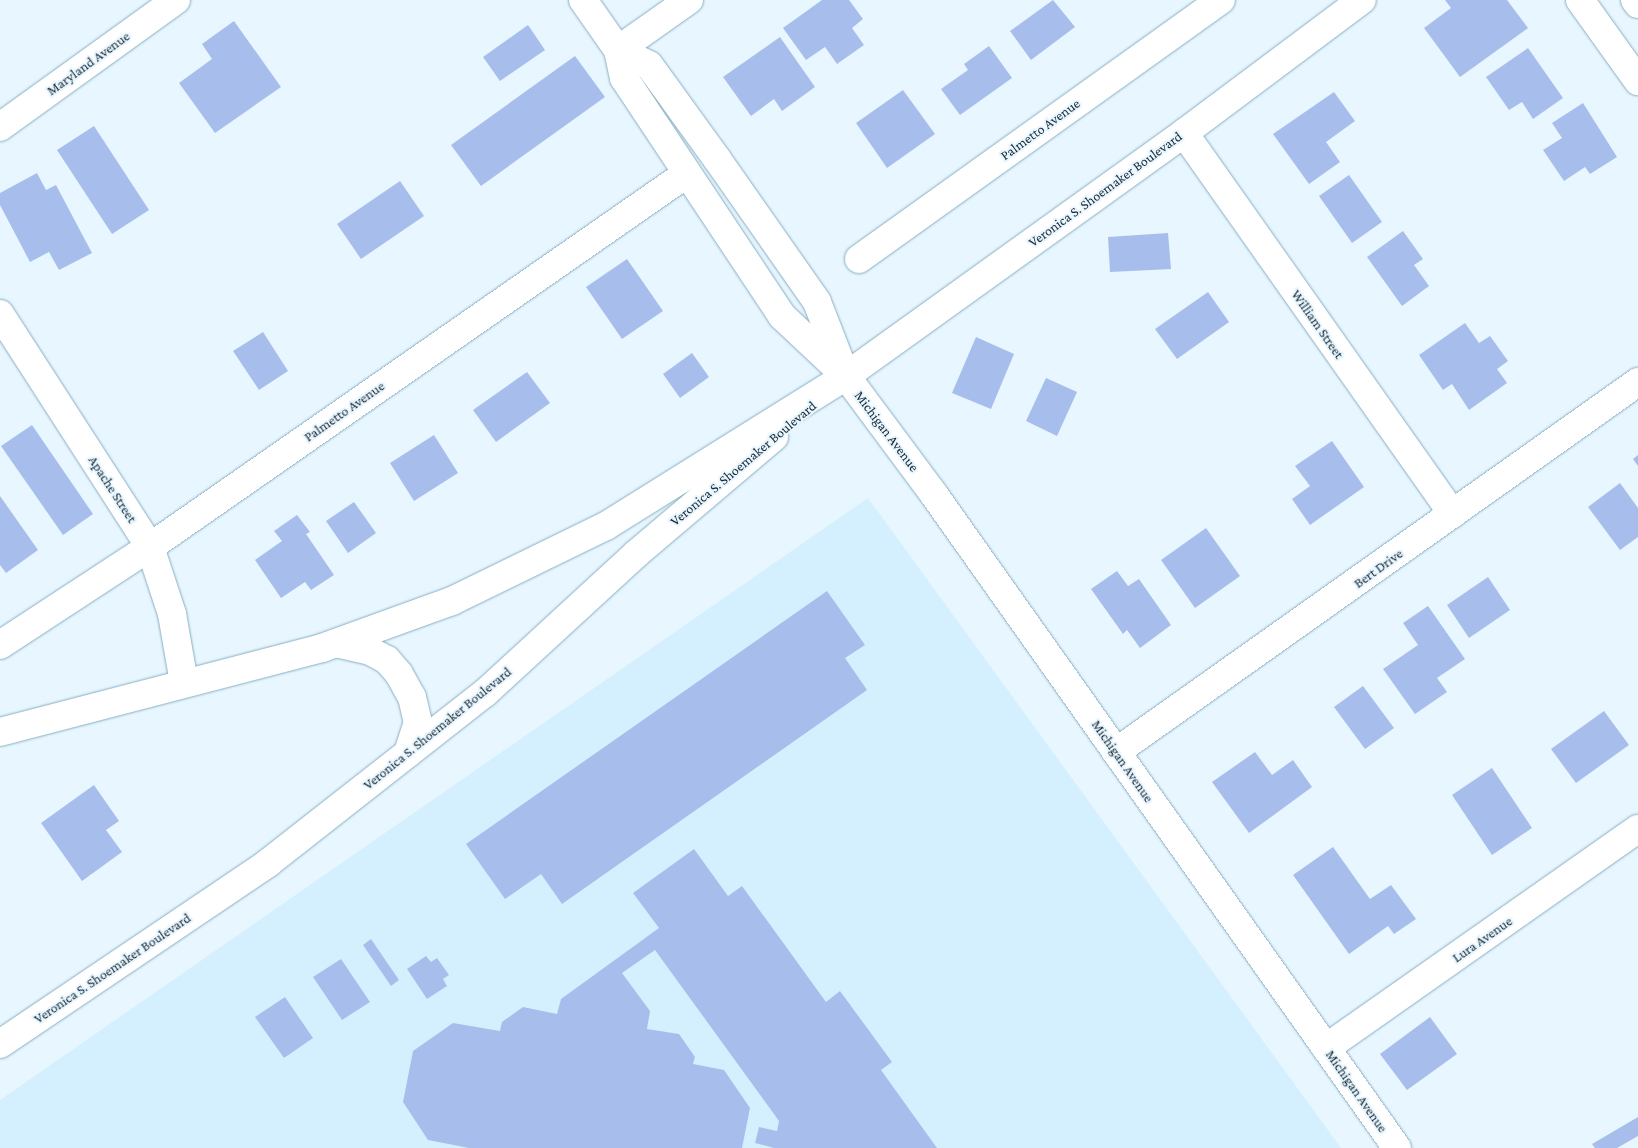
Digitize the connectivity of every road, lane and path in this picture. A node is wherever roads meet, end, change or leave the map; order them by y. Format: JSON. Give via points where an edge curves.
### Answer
{"nodes":[{"id":1,"x":176,"y":0,"type":"edge"},
{"id":2,"x":583,"y":0,"type":"edge"},
{"id":3,"x":689,"y":0,"type":"edge"},
{"id":4,"x":1221,"y":0,"type":"edge"},
{"id":5,"x":1362,"y":0,"type":"edge"},
{"id":6,"x":1580,"y":0,"type":"edge"},
{"id":7,"x":1635,"y":0,"type":"edge"},
{"id":8,"x":1638,"y":4,"type":"edge"},
{"id":9,"x":618,"y":50,"type":"junction"},
{"id":10,"x":1638,"y":81,"type":"edge"},
{"id":11,"x":0,"y":127,"type":"edge"},
{"id":12,"x":1184,"y":133,"type":"junction"},
{"id":13,"x":686,"y":174,"type":"junction"},
{"id":14,"x":859,"y":259,"type":"dead end"},
{"id":15,"x":0,"y":314,"type":"edge"},
{"id":16,"x":846,"y":376,"type":"junction"},
{"id":17,"x":1638,"y":382,"type":"edge"},
{"id":18,"x":1453,"y":514,"type":"junction"},
{"id":19,"x":150,"y":547,"type":"junction"},
{"id":20,"x":336,"y":643,"type":"junction"},
{"id":21,"x":0,"y":645,"type":"edge"},
{"id":22,"x":184,"y":683,"type":"junction"},
{"id":23,"x":0,"y":732,"type":"edge"},
{"id":24,"x":1116,"y":752,"type":"junction"},
{"id":25,"x":408,"y":753,"type":"junction"},
{"id":26,"x":1638,"y":829,"type":"edge"},
{"id":27,"x":0,"y":1044,"type":"edge"},
{"id":28,"x":1326,"y":1048,"type":"junction"},
{"id":29,"x":1397,"y":1148,"type":"edge"}],
"edges":[{"from":1,"to":11,"type":"street","name":"Maryland Avenue"},
{"from":2,"to":9,"type":"street","name":"Michigan Avenue"},
{"from":3,"to":9,"type":"street"},
{"from":4,"to":14,"type":"street","name":"Palmetto Avenue"},
{"from":5,"to":12,"type":"street","name":"Veronica S. Shoemaker Boulevard"},
{"from":6,"to":10,"type":"street"},
{"from":7,"to":8,"type":"street"},
{"from":9,"to":13,"type":"street","name":"Michigan Avenue","via":[[624,78]]},
{"from":9,"to":16,"type":"street","name":"Michigan Avenue","via":[[649,65],[734,183],[817,302]]},
{"from":12,"to":16,"type":"street","name":"Veronica S. Shoemaker Boulevard"},
{"from":12,"to":18,"type":"street","name":"William Street"},
{"from":13,"to":16,"type":"street","name":"Michigan Avenue","via":[[782,316]]},
{"from":13,"to":19,"type":"street","name":"Palmetto Avenue"},
{"from":15,"to":19,"type":"street","name":"Apache Street"},
{"from":16,"to":20,"type":"street","name":"Veronica S. Shoemaker Boulevard","via":[[606,526],[452,601]]},
{"from":16,"to":24,"type":"street","name":"Michigan Avenue"},
{"from":16,"to":25,"type":"street","name":"Veronica S. Shoemaker Boulevard","via":[[636,554],[485,693]]},
{"from":17,"to":18,"type":"street","name":"Bert Drive"},
{"from":18,"to":24,"type":"street","name":"Bert Drive"},
{"from":19,"to":21,"type":"street","name":"Palmetto Avenue"},
{"from":19,"to":22,"type":"street","name":"Apache Street","via":[[172,614]]},
{"from":20,"to":22,"type":"street","name":"Veronica S. Shoemaker Boulevard"},
{"from":20,"to":25,"type":"street","via":[[370,650],[387,660],[399,674],[412,697],[418,722]]},
{"from":22,"to":23,"type":"street","name":"Veronica S. Shoemaker Boulevard"},
{"from":24,"to":28,"type":"street","name":"Michigan Avenue"},
{"from":25,"to":27,"type":"street","name":"Veronica S. Shoemaker Boulevard","via":[[268,863]]},
{"from":26,"to":28,"type":"street","name":"Lura Avenue"},
{"from":28,"to":29,"type":"street","name":"Michigan Avenue"}]}
